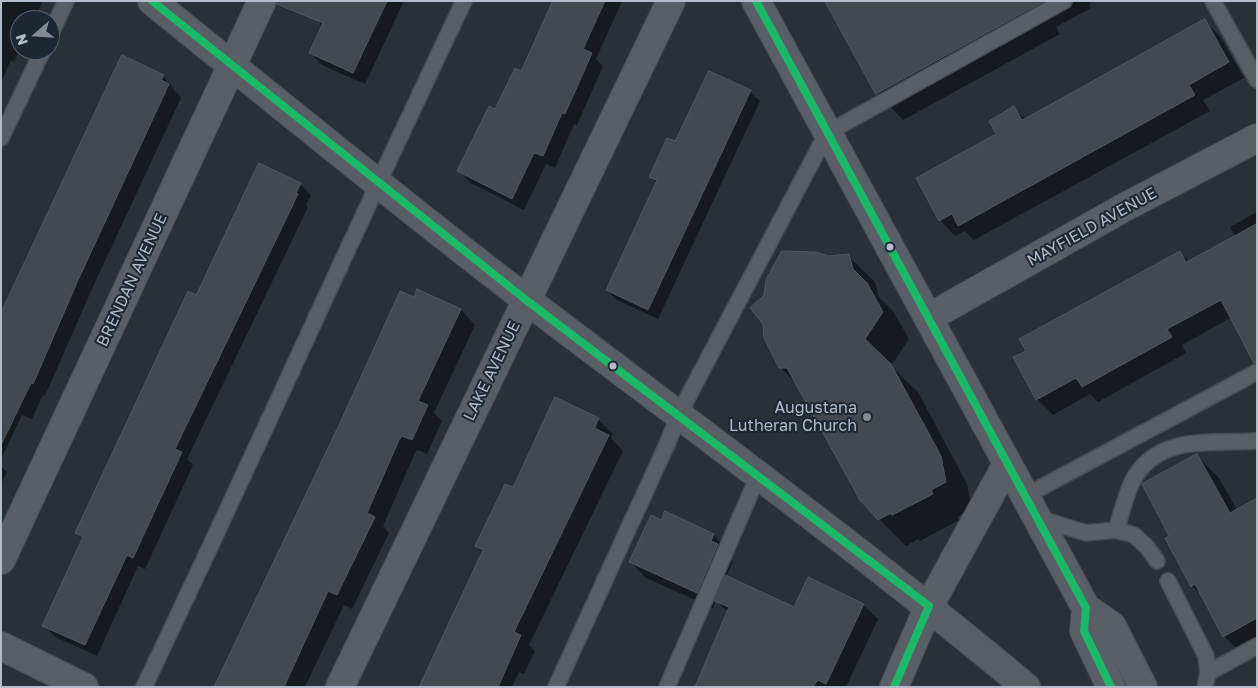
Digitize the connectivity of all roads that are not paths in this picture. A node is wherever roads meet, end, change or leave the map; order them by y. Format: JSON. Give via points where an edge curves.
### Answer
{"nodes":[{"id":1,"x":66,"y":1,"type":"edge"},
{"id":2,"x":152,"y":1,"type":"edge"},
{"id":3,"x":262,"y":1,"type":"edge"},
{"id":4,"x":464,"y":1,"type":"edge"},
{"id":5,"x":672,"y":1,"type":"edge"},
{"id":6,"x":756,"y":1,"type":"edge"},
{"id":7,"x":1064,"y":1,"type":"edge"},
{"id":8,"x":1213,"y":1,"type":"edge"},
{"id":9,"x":60,"y":14,"type":"edge"},
{"id":10,"x":38,"y":60,"type":"edge"},
{"id":11,"x":232,"y":66,"type":"junction"},
{"id":12,"x":1257,"y":80,"type":"edge"},
{"id":13,"x":827,"y":132,"type":"junction"},
{"id":14,"x":1,"y":138,"type":"edge"},
{"id":15,"x":1257,"y":138,"type":"edge"},
{"id":16,"x":378,"y":181,"type":"junction"},
{"id":17,"x":526,"y":300,"type":"junction"},
{"id":18,"x":928,"y":318,"type":"junction"},
{"id":19,"x":1257,"y":372,"type":"edge"},
{"id":20,"x":679,"y":414,"type":"junction"},
{"id":21,"x":1143,"y":433,"type":"junction"},
{"id":22,"x":1257,"y":441,"type":"edge"},
{"id":23,"x":1155,"y":453,"type":"junction"},
{"id":24,"x":1007,"y":464,"type":"junction"},
{"id":25,"x":758,"y":476,"type":"junction"},
{"id":26,"x":1031,"y":507,"type":"junction"},
{"id":27,"x":1116,"y":530,"type":"junction"},
{"id":28,"x":1,"y":560,"type":"edge"},
{"id":29,"x":1156,"y":561,"type":"dead end"},
{"id":30,"x":1168,"y":582,"type":"dead end"},
{"id":31,"x":929,"y":606,"type":"junction"},
{"id":32,"x":1086,"y":608,"type":"junction"},
{"id":33,"x":1,"y":646,"type":"edge"},
{"id":34,"x":1257,"y":646,"type":"edge"},
{"id":35,"x":1207,"y":680,"type":"edge"},
{"id":36,"x":84,"y":687,"type":"edge"},
{"id":37,"x":144,"y":687,"type":"edge"},
{"id":38,"x":340,"y":687,"type":"edge"},
{"id":39,"x":556,"y":687,"type":"edge"},
{"id":40,"x":667,"y":687,"type":"edge"},
{"id":41,"x":894,"y":687,"type":"edge"},
{"id":42,"x":1026,"y":687,"type":"edge"},
{"id":43,"x":1111,"y":687,"type":"edge"},
{"id":44,"x":1143,"y":687,"type":"edge"}],
"edges":[{"from":1,"to":9,"type":"lane"},
{"from":2,"to":11,"type":"street"},
{"from":3,"to":11,"type":"street","name":"BRENDAN AVENUE"},
{"from":4,"to":16,"type":"lane"},
{"from":5,"to":17,"type":"street","name":"LAKE AVENUE"},
{"from":6,"to":13,"type":"street"},
{"from":7,"to":13,"type":"lane"},
{"from":8,"to":12,"type":"lane"},
{"from":10,"to":14,"type":"lane"},
{"from":11,"to":16,"type":"street"},
{"from":11,"to":28,"type":"street","name":"BRENDAN AVENUE"},
{"from":13,"to":18,"type":"street"},
{"from":13,"to":20,"type":"lane"},
{"from":15,"to":18,"type":"street","name":"MAYFIELD AVENUE","via":[[1125,207]]},
{"from":16,"to":17,"type":"street"},
{"from":16,"to":37,"type":"lane"},
{"from":17,"to":20,"type":"street"},
{"from":17,"to":38,"type":"street","name":"LAKE AVENUE"},
{"from":18,"to":24,"type":"street"},
{"from":19,"to":21,"type":"lane"},
{"from":20,"to":25,"type":"street"},
{"from":20,"to":39,"type":"lane"},
{"from":21,"to":23,"type":"lane"},
{"from":21,"to":26,"type":"lane"},
{"from":22,"to":23,"type":"lane","via":[[1183,444]]},
{"from":23,"to":27,"type":"lane","via":[[1135,476]]},
{"from":24,"to":26,"type":"street"},
{"from":24,"to":31,"type":"street"},
{"from":25,"to":31,"type":"street"},
{"from":25,"to":40,"type":"lane"},
{"from":26,"to":27,"type":"lane","via":[[1086,533]]},
{"from":26,"to":32,"type":"street"},
{"from":27,"to":29,"type":"lane","via":[[1134,535],[1148,547]]},
{"from":30,"to":35,"type":"lane","via":[[1206,656]]},
{"from":31,"to":41,"type":"street"},
{"from":31,"to":42,"type":"street"},
{"from":32,"to":43,"type":"street","via":[[1084,630]]},
{"from":32,"to":44,"type":"street","via":[[1112,626]]},
{"from":33,"to":36,"type":"street"},
{"from":34,"to":35,"type":"lane"}]}
